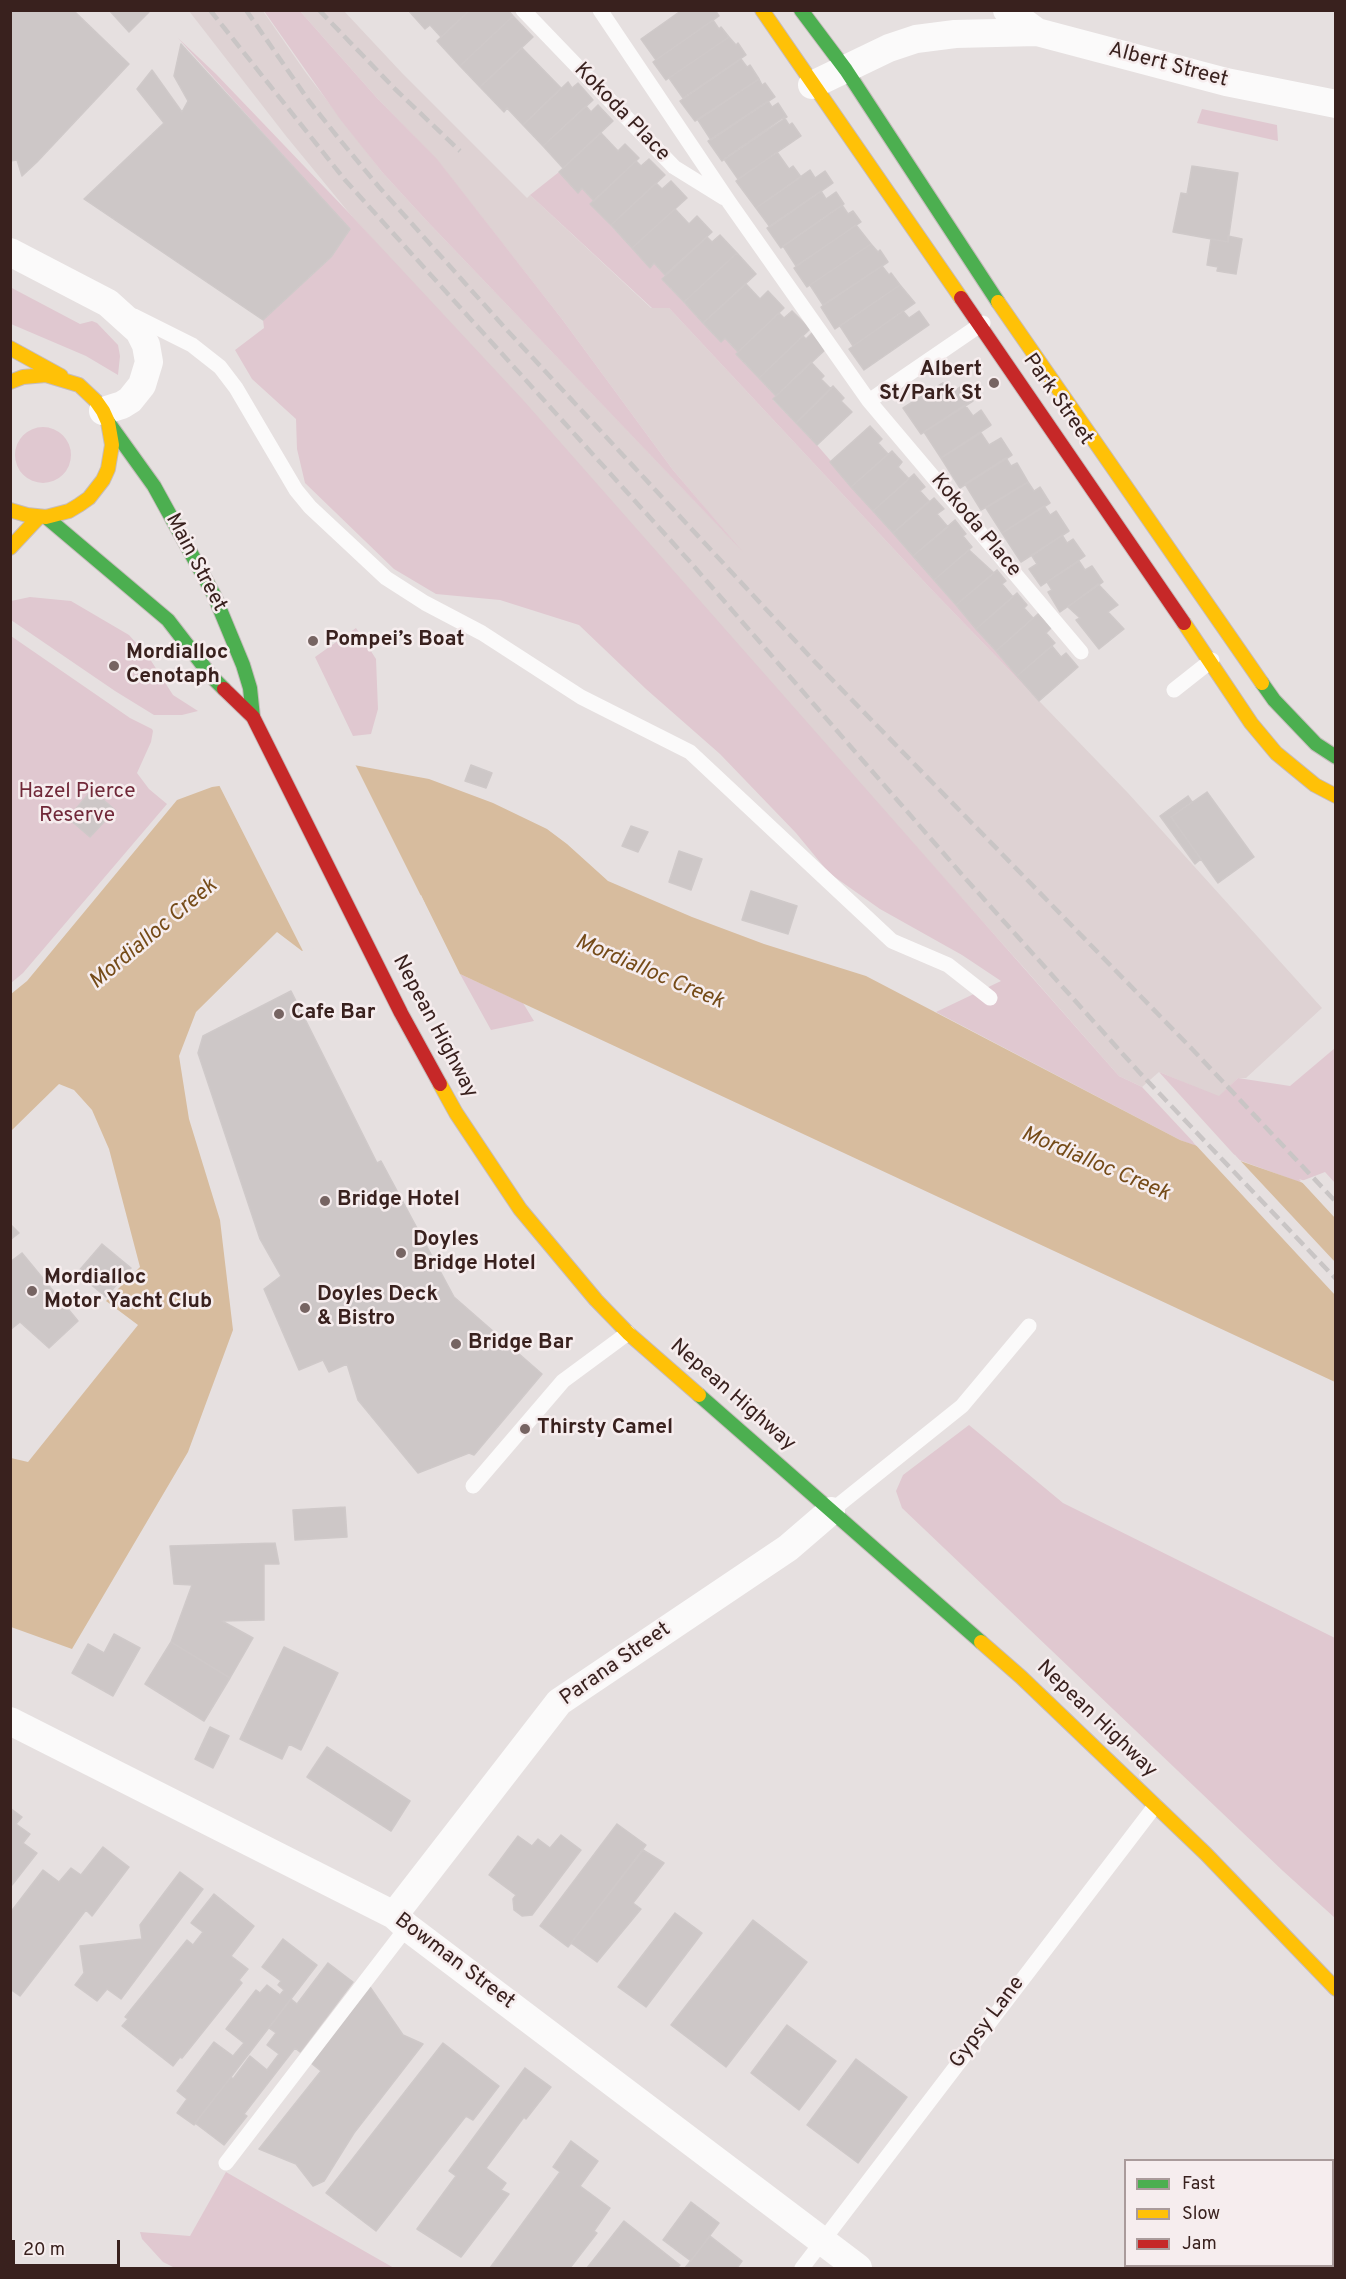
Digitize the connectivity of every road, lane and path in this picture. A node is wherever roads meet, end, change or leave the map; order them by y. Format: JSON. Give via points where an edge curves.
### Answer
{"nodes":[{"id":1,"x":523,"y":10,"type":"edge"},
{"id":2,"x":600,"y":10,"type":"edge"},
{"id":3,"x":762,"y":10,"type":"edge"},
{"id":4,"x":801,"y":10,"type":"edge"},
{"id":5,"x":1007,"y":10,"type":"edge"},
{"id":6,"x":1037,"y":32,"type":"junction"},
{"id":7,"x":846,"y":70,"type":"junction"},
{"id":8,"x":812,"y":85,"type":"junction"},
{"id":9,"x":1335,"y":104,"type":"edge"},
{"id":10,"x":729,"y":202,"type":"junction"},
{"id":11,"x":10,"y":252,"type":"edge"},
{"id":12,"x":108,"y":303,"type":"junction"},
{"id":13,"x":1003,"y":310,"type":"junction"},
{"id":14,"x":979,"y":326,"type":"junction"},
{"id":15,"x":10,"y":348,"type":"edge"},
{"id":16,"x":68,"y":380,"type":"junction"},
{"id":17,"x":10,"y":382,"type":"edge"},
{"id":18,"x":869,"y":401,"type":"junction"},
{"id":19,"x":105,"y":416,"type":"junction"},
{"id":20,"x":10,"y":510,"type":"edge"},
{"id":21,"x":42,"y":517,"type":"junction"},
{"id":22,"x":10,"y":548,"type":"edge"},
{"id":23,"x":1235,"y":644,"type":"junction"},
{"id":24,"x":1081,"y":652,"type":"dead end"},
{"id":25,"x":1210,"y":662,"type":"junction"},
{"id":26,"x":1174,"y":690,"type":"dead end"},
{"id":27,"x":253,"y":717,"type":"junction"},
{"id":28,"x":1335,"y":757,"type":"edge"},
{"id":29,"x":1335,"y":796,"type":"edge"},
{"id":30,"x":990,"y":998,"type":"dead end"},
{"id":31,"x":1029,"y":1326,"type":"dead end"},
{"id":32,"x":628,"y":1334,"type":"junction"},
{"id":33,"x":473,"y":1486,"type":"dead end"},
{"id":34,"x":831,"y":1511,"type":"junction"},
{"id":35,"x":10,"y":1721,"type":"edge"},
{"id":36,"x":1155,"y":1806,"type":"junction"},
{"id":37,"x":400,"y":1921,"type":"junction"},
{"id":38,"x":1335,"y":1989,"type":"edge"},
{"id":39,"x":226,"y":2163,"type":"dead end"},
{"id":40,"x":822,"y":2242,"type":"junction"},
{"id":41,"x":802,"y":2268,"type":"edge"},
{"id":42,"x":858,"y":2268,"type":"edge"}],
"edges":[{"from":1,"to":10,"type":"lane","name":"Kokoda Place","via":[[674,167]]},
{"from":2,"to":10,"type":"lane","name":"Kokoda Place"},
{"from":3,"to":8,"type":"main road","name":"Park Street"},
{"from":4,"to":7,"type":"main road","name":"Park Street"},
{"from":5,"to":6,"type":"street","name":"Albert Street"},
{"from":6,"to":7,"type":"street","via":[[916,39]]},
{"from":6,"to":9,"type":"street","name":"Albert Street","via":[[1226,82]]},
{"from":7,"to":8,"type":"street"},
{"from":7,"to":13,"type":"main road","name":"Park Street"},
{"from":8,"to":14,"type":"main road","name":"Park Street"},
{"from":10,"to":18,"type":"lane","name":"Kokoda Place"},
{"from":11,"to":12,"type":"street"},
{"from":12,"to":19,"type":"street","via":[[139,331],[149,362],[137,393]]},
{"from":12,"to":30,"type":"lane","via":[[192,345],[220,367],[296,490],[386,578],[482,633],[581,697],[690,752],[892,941],[948,965]]},
{"from":13,"to":14,"type":"lane"},
{"from":13,"to":23,"type":"main road","name":"Park Street"},
{"from":14,"to":18,"type":"lane"},
{"from":14,"to":25,"type":"main road","name":"Park Street"},
{"from":15,"to":16,"type":"main road"},
{"from":16,"to":17,"type":"main road","via":[[34,375]]},
{"from":16,"to":19,"type":"main road","name":"Main Street","via":[[88,393]]},
{"from":18,"to":24,"type":"lane","name":"Kokoda Place"},
{"from":19,"to":21,"type":"main road","via":[[111,458],[97,489],[69,511]]},
{"from":19,"to":27,"type":"main road","name":"Main Street","via":[[154,486],[214,595],[243,665]]},
{"from":20,"to":21,"type":"main road"},
{"from":21,"to":22,"type":"main road"},
{"from":21,"to":27,"type":"main road","via":[[168,620],[212,677]]},
{"from":23,"to":25,"type":"lane"},
{"from":23,"to":28,"type":"main road","name":"Park Street","via":[[1274,700],[1316,744]]},
{"from":25,"to":26,"type":"lane"},
{"from":25,"to":29,"type":"main road","name":"Park Street","via":[[1276,753]]},
{"from":27,"to":32,"type":"main road","name":"Nepean Highway","via":[[401,1013],[456,1113],[520,1209]]},
{"from":31,"to":34,"type":"lane","via":[[962,1406]]},
{"from":32,"to":33,"type":"lane","via":[[563,1381]]},
{"from":32,"to":34,"type":"main road","name":"Nepean Highway"},
{"from":34,"to":36,"type":"main road","name":"Nepean Highway","via":[[1022,1677]]},
{"from":34,"to":37,"type":"street","name":"Parana Street","via":[[788,1548],[559,1702]]},
{"from":35,"to":37,"type":"street","name":"Bowman Street"},
{"from":36,"to":38,"type":"main road","name":"Nepean Highway"},
{"from":36,"to":40,"type":"lane","name":"Gypsy Lane"},
{"from":37,"to":39,"type":"lane"},
{"from":37,"to":40,"type":"street","name":"Bowman Street"},
{"from":40,"to":41,"type":"lane","name":"Gypsy Lane"},
{"from":40,"to":42,"type":"street","name":"Bowman Street"}]}
